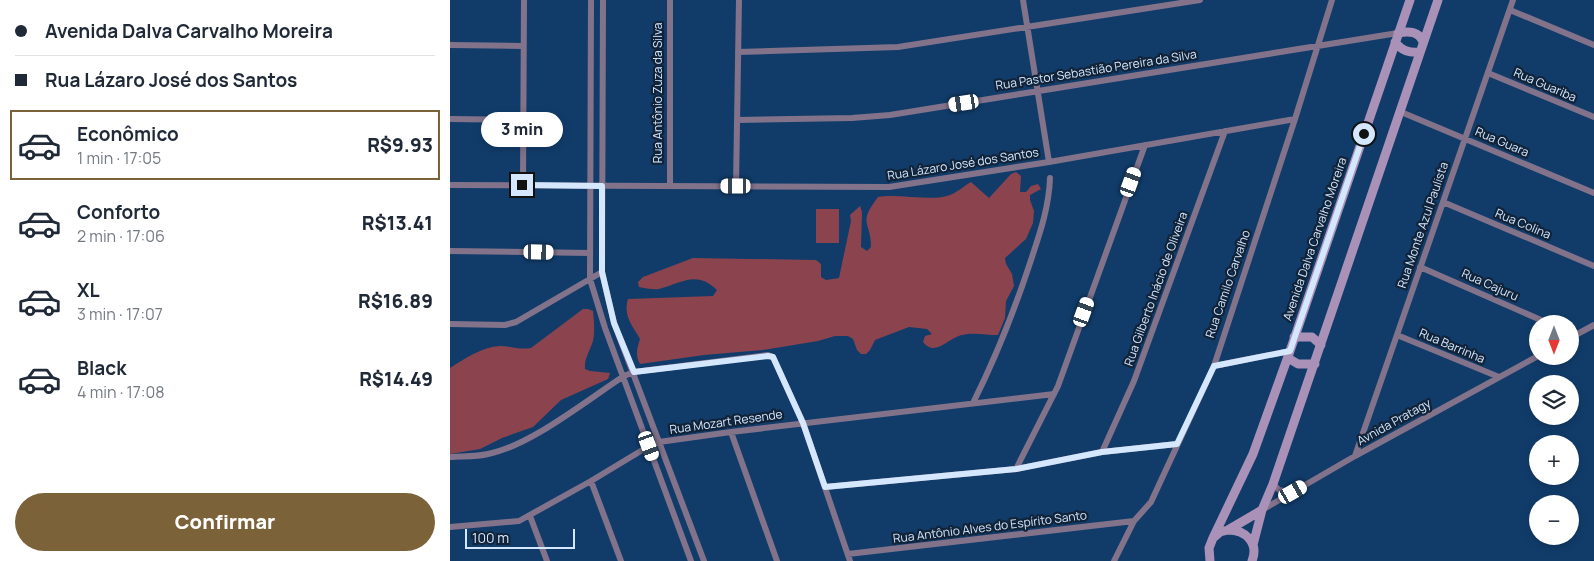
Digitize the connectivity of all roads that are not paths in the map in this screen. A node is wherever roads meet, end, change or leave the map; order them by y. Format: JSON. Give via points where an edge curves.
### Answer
{"nodes":[{"id":1,"x":524,"y":0,"type":"edge"},
{"id":2,"x":591,"y":0,"type":"edge"},
{"id":3,"x":603,"y":0,"type":"edge"},
{"id":4,"x":670,"y":0,"type":"edge"},
{"id":5,"x":739,"y":0,"type":"edge"},
{"id":6,"x":1023,"y":0,"type":"edge"},
{"id":7,"x":1200,"y":0,"type":"edge"},
{"id":8,"x":1332,"y":0,"type":"edge"},
{"id":9,"x":1410,"y":0,"type":"edge"},
{"id":10,"x":1438,"y":0,"type":"edge"},
{"id":11,"x":1514,"y":0,"type":"edge"},
{"id":12,"x":1510,"y":10,"type":"junction"},
{"id":13,"x":1027,"y":27,"type":"junction"},
{"id":14,"x":1397,"y":38,"type":"junction"},
{"id":15,"x":1423,"y":42,"type":"junction"},
{"id":16,"x":1594,"y":44,"type":"edge"},
{"id":17,"x":450,"y":45,"type":"edge"},
{"id":18,"x":1317,"y":45,"type":"junction"},
{"id":19,"x":523,"y":46,"type":"junction"},
{"id":20,"x":738,"y":52,"type":"junction"},
{"id":21,"x":1420,"y":52,"type":"junction"},
{"id":22,"x":1488,"y":73,"type":"junction"},
{"id":23,"x":1037,"y":91,"type":"junction"},
{"id":24,"x":1401,"y":112,"type":"junction"},
{"id":25,"x":1594,"y":117,"type":"edge"},
{"id":26,"x":450,"y":119,"type":"edge"},
{"id":27,"x":523,"y":120,"type":"junction"},
{"id":28,"x":737,"y":120,"type":"junction"},
{"id":29,"x":1295,"y":120,"type":"junction"},
{"id":30,"x":1225,"y":131,"type":"junction"},
{"id":31,"x":1465,"y":139,"type":"junction"},
{"id":32,"x":1144,"y":145,"type":"junction"},
{"id":33,"x":1049,"y":162,"type":"junction"},
{"id":34,"x":1050,"y":178,"type":"dead end"},
{"id":35,"x":450,"y":185,"type":"edge"},
{"id":36,"x":522,"y":185,"type":"junction"},
{"id":37,"x":590,"y":186,"type":"junction"},
{"id":38,"x":602,"y":186,"type":"junction"},
{"id":39,"x":670,"y":186,"type":"junction"},
{"id":40,"x":736,"y":186,"type":"junction"},
{"id":41,"x":1594,"y":193,"type":"edge"},
{"id":42,"x":1443,"y":202,"type":"junction"},
{"id":43,"x":450,"y":251,"type":"edge"},
{"id":44,"x":590,"y":253,"type":"junction"},
{"id":45,"x":1594,"y":266,"type":"edge"},
{"id":46,"x":1420,"y":267,"type":"junction"},
{"id":47,"x":602,"y":272,"type":"junction"},
{"id":48,"x":590,"y":279,"type":"junction"},
{"id":49,"x":1529,"y":315,"type":"edge"},
{"id":50,"x":450,"y":324,"type":"edge"},
{"id":51,"x":1594,"y":325,"type":"edge"},
{"id":52,"x":1579,"y":332,"type":"edge"},
{"id":53,"x":1397,"y":334,"type":"junction"},
{"id":54,"x":1294,"y":337,"type":"junction"},
{"id":55,"x":1321,"y":345,"type":"junction"},
{"id":56,"x":1289,"y":354,"type":"junction"},
{"id":57,"x":1529,"y":361,"type":"edge"},
{"id":58,"x":1314,"y":364,"type":"junction"},
{"id":59,"x":1214,"y":366,"type":"junction"},
{"id":60,"x":634,"y":372,"type":"junction"},
{"id":61,"x":624,"y":376,"type":"junction"},
{"id":62,"x":1498,"y":378,"type":"junction"},
{"id":63,"x":1054,"y":394,"type":"junction"},
{"id":64,"x":973,"y":403,"type":"junction"},
{"id":65,"x":803,"y":423,"type":"junction"},
{"id":66,"x":731,"y":432,"type":"junction"},
{"id":67,"x":659,"y":442,"type":"junction"},
{"id":68,"x":1177,"y":444,"type":"junction"},
{"id":69,"x":649,"y":446,"type":"junction"},
{"id":70,"x":1102,"y":452,"type":"junction"},
{"id":71,"x":1354,"y":456,"type":"junction"},
{"id":72,"x":450,"y":458,"type":"edge"},
{"id":73,"x":1016,"y":469,"type":"junction"},
{"id":74,"x":591,"y":481,"type":"junction"},
{"id":75,"x":1273,"y":484,"type":"junction"},
{"id":76,"x":825,"y":487,"type":"junction"},
{"id":77,"x":1293,"y":492,"type":"junction"},
{"id":78,"x":1262,"y":510,"type":"junction"},
{"id":79,"x":530,"y":516,"type":"junction"},
{"id":80,"x":1134,"y":521,"type":"junction"},
{"id":81,"x":450,"y":527,"type":"edge"},
{"id":82,"x":1228,"y":530,"type":"junction"},
{"id":83,"x":1213,"y":538,"type":"junction"},
{"id":84,"x":1253,"y":545,"type":"junction"},
{"id":85,"x":849,"y":558,"type":"edge"},
{"id":86,"x":1254,"y":559,"type":"edge"},
{"id":87,"x":1209,"y":560,"type":"edge"},
{"id":88,"x":547,"y":561,"type":"edge"},
{"id":89,"x":621,"y":561,"type":"edge"},
{"id":90,"x":691,"y":561,"type":"edge"},
{"id":91,"x":704,"y":561,"type":"edge"},
{"id":92,"x":777,"y":561,"type":"edge"},
{"id":93,"x":1114,"y":561,"type":"edge"}],
"edges":[{"from":1,"to":19,"type":"street"},
{"from":2,"to":37,"type":"street"},
{"from":3,"to":38,"type":"street"},
{"from":4,"to":39,"type":"street","name":"Rua Antônio Zuza da Silva"},
{"from":5,"to":20,"type":"street"},
{"from":6,"to":13,"type":"street"},
{"from":7,"to":13,"type":"street"},
{"from":8,"to":18,"type":"street","name":"Rua Camilo Carvalho"},
{"from":9,"to":14,"type":"street","name":"Avenida Dalva Carvalho Moreira"},
{"from":10,"to":15,"type":"street"},
{"from":11,"to":12,"type":"street","name":"Rua Monte Azul Paulista"},
{"from":12,"to":16,"type":"street"},
{"from":12,"to":22,"type":"street","name":"Rua Monte Azul Paulista"},
{"from":13,"to":20,"type":"street","via":[[898,48]]},
{"from":13,"to":23,"type":"street"},
{"from":14,"to":15,"type":"street","via":[[1407,31],[1417,34]]},
{"from":14,"to":18,"type":"street","name":"Rua Pastor Sebastião Pereira da Silva"},
{"from":14,"to":21,"type":"street","via":[[1398,46],[1408,52]]},
{"from":14,"to":54,"type":"street","name":"Avenida Dalva Carvalho Moreira"},
{"from":15,"to":21,"type":"street"},
{"from":17,"to":19,"type":"street"},
{"from":18,"to":23,"type":"street","name":"Rua Pastor Sebastião Pereira da Silva"},
{"from":18,"to":29,"type":"street","name":"Rua Camilo Carvalho"},
{"from":19,"to":27,"type":"street"},
{"from":20,"to":28,"type":"street"},
{"from":21,"to":24,"type":"street"},
{"from":22,"to":25,"type":"street","name":"Rua Guariba"},
{"from":22,"to":31,"type":"street","name":"Rua Monte Azul Paulista"},
{"from":23,"to":28,"type":"street","name":"Rua Pastor Sebastião Pereira da Silva","via":[[890,115]]},
{"from":23,"to":33,"type":"street"},
{"from":24,"to":31,"type":"street","name":"Rua Guara"},
{"from":24,"to":55,"type":"street"},
{"from":26,"to":27,"type":"street"},
{"from":27,"to":36,"type":"street"},
{"from":28,"to":40,"type":"street"},
{"from":29,"to":30,"type":"street","name":"Rua Lázaro José dos Santos"},
{"from":29,"to":59,"type":"street","name":"Rua Camilo Carvalho"},
{"from":30,"to":32,"type":"street","name":"Rua Lázaro José dos Santos"},
{"from":30,"to":70,"type":"street","name":"Rua Gilberto Inácio de Oliveira","via":[[1134,381]]},
{"from":31,"to":41,"type":"street","name":"Rua Guara"},
{"from":31,"to":42,"type":"street","name":"Rua Monte Azul Paulista"},
{"from":32,"to":33,"type":"street","name":"Rua Lázaro José dos Santos"},
{"from":32,"to":63,"type":"street"},
{"from":33,"to":40,"type":"street","name":"Rua Lázaro José dos Santos","via":[[889,188]]},
{"from":34,"to":64,"type":"street","via":[[1046,215],[1019,299]]},
{"from":35,"to":36,"type":"street","name":"Rua Lázaro José dos Santos"},
{"from":36,"to":37,"type":"street","name":"Rua Lázaro José dos Santos"},
{"from":37,"to":38,"type":"street","name":"Rua Lázaro José dos Santos"},
{"from":37,"to":44,"type":"street"},
{"from":38,"to":39,"type":"street","name":"Rua Lázaro José dos Santos"},
{"from":38,"to":47,"type":"street"},
{"from":39,"to":40,"type":"street","name":"Rua Lázaro José dos Santos"},
{"from":42,"to":45,"type":"street","name":"Rua Colina"},
{"from":42,"to":46,"type":"street","name":"Rua Monte Azul Paulista"},
{"from":43,"to":44,"type":"street"},
{"from":44,"to":48,"type":"street"},
{"from":46,"to":49,"type":"street","name":"Rua Cajuru"},
{"from":46,"to":53,"type":"street","name":"Rua Monte Azul Paulista"},
{"from":47,"to":48,"type":"street"},
{"from":47,"to":60,"type":"street","via":[[614,323]]},
{"from":48,"to":50,"type":"street","via":[[516,322],[505,325]]},
{"from":48,"to":61,"type":"street"},
{"from":51,"to":52,"type":"street"},
{"from":53,"to":62,"type":"street","name":"Rua Barrinha"},
{"from":53,"to":71,"type":"street","name":"Rua Monte Azul Paulista"},
{"from":54,"to":55,"type":"street","via":[[1312,337]]},
{"from":54,"to":56,"type":"street","name":"Avenida Dalva Carvalho Moreira"},
{"from":55,"to":58,"type":"street"},
{"from":56,"to":58,"type":"street","via":[[1298,364]]},
{"from":56,"to":59,"type":"street"},
{"from":56,"to":83,"type":"street","name":"Avenida Dalva Carvalho Moreira","via":[[1253,454]]},
{"from":57,"to":62,"type":"street","name":"Avnida Pratagy"},
{"from":58,"to":75,"type":"street"},
{"from":59,"to":68,"type":"street","name":"Rua Camilo Carvalho"},
{"from":60,"to":61,"type":"street"},
{"from":60,"to":65,"type":"street","via":[[773,357]]},
{"from":60,"to":67,"type":"street"},
{"from":61,"to":69,"type":"street"},
{"from":61,"to":72,"type":"street","via":[[544,429],[508,448],[488,454]]},
{"from":62,"to":71,"type":"street","name":"Avnida Pratagy"},
{"from":63,"to":64,"type":"street","name":"Rua Mozart Resende"},
{"from":63,"to":73,"type":"street"},
{"from":64,"to":65,"type":"street","name":"Rua Mozart Resende"},
{"from":65,"to":66,"type":"street","name":"Rua Mozart Resende"},
{"from":65,"to":76,"type":"street"},
{"from":66,"to":67,"type":"street","name":"Rua Mozart Resende"},
{"from":66,"to":92,"type":"street"},
{"from":67,"to":69,"type":"street","name":"Rua Mozart Resende"},
{"from":67,"to":91,"type":"street"},
{"from":68,"to":70,"type":"street"},
{"from":68,"to":80,"type":"street","name":"Rua Camilo Carvalho","via":[[1151,502]]},
{"from":69,"to":74,"type":"street","name":"Rua Mozart Resende"},
{"from":69,"to":90,"type":"street"},
{"from":70,"to":73,"type":"street"},
{"from":71,"to":77,"type":"street","name":"Avnida Pratagy"},
{"from":73,"to":76,"type":"street"},
{"from":74,"to":79,"type":"street","name":"Rua Mozart Resende"},
{"from":74,"to":89,"type":"street"},
{"from":75,"to":77,"type":"street","via":[[1279,490]]},
{"from":75,"to":78,"type":"street"},
{"from":76,"to":85,"type":"street"},
{"from":77,"to":78,"type":"street","name":"Avnida Pratagy"},
{"from":78,"to":82,"type":"street"},
{"from":78,"to":84,"type":"street"},
{"from":79,"to":81,"type":"street","name":"Rua Mozart Resende"},
{"from":79,"to":88,"type":"street"},
{"from":80,"to":85,"type":"street","name":"Rua Antônio Alves do Espírito Santo"},
{"from":80,"to":93,"type":"street","name":"Rua Camilo Carvalho"},
{"from":82,"to":83,"type":"street"},
{"from":82,"to":84,"type":"street","via":[[1244,533]]},
{"from":83,"to":87,"type":"street","name":"Avenida Dalva Carvalho Moreira"},
{"from":84,"to":86,"type":"street"}]}
